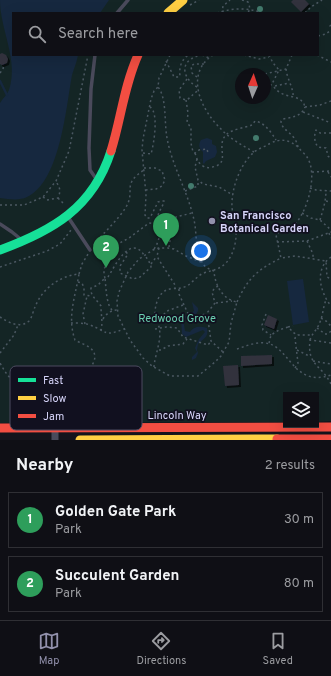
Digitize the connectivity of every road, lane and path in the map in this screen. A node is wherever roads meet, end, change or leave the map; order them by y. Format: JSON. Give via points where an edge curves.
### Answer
{"nodes":[{"id":1,"x":128,"y":0,"type":"edge"},
{"id":2,"x":183,"y":0,"type":"edge"},
{"id":3,"x":230,"y":0,"type":"edge"},
{"id":4,"x":242,"y":0,"type":"edge"},
{"id":5,"x":322,"y":0,"type":"edge"},
{"id":6,"x":250,"y":9,"type":"junction"},
{"id":7,"x":118,"y":12,"type":"edge"},
{"id":8,"x":169,"y":12,"type":"edge"},
{"id":9,"x":222,"y":12,"type":"edge"},
{"id":10,"x":248,"y":12,"type":"edge"},
{"id":11,"x":259,"y":12,"type":"edge"},
{"id":12,"x":306,"y":12,"type":"edge"},
{"id":13,"x":331,"y":25,"type":"edge"},
{"id":14,"x":331,"y":29,"type":"edge"},
{"id":15,"x":319,"y":36,"type":"edge"},
{"id":16,"x":88,"y":56,"type":"edge"},
{"id":17,"x":95,"y":56,"type":"edge"},
{"id":18,"x":138,"y":56,"type":"edge"},
{"id":19,"x":169,"y":56,"type":"edge"},
{"id":20,"x":187,"y":56,"type":"edge"},
{"id":21,"x":199,"y":56,"type":"edge"},
{"id":22,"x":204,"y":56,"type":"edge"},
{"id":23,"x":212,"y":56,"type":"edge"},
{"id":24,"x":248,"y":56,"type":"edge"},
{"id":25,"x":269,"y":56,"type":"edge"},
{"id":26,"x":292,"y":56,"type":"edge"},
{"id":27,"x":319,"y":56,"type":"edge"},
{"id":28,"x":209,"y":58,"type":"junction"},
{"id":29,"x":256,"y":58,"type":"joint"},
{"id":30,"x":166,"y":61,"type":"junction"},
{"id":31,"x":331,"y":62,"type":"edge"},
{"id":32,"x":4,"y":64,"type":"dead end"},
{"id":33,"x":204,"y":64,"type":"junction"},
{"id":34,"x":286,"y":69,"type":"junction"},
{"id":35,"x":279,"y":71,"type":"junction"},
{"id":36,"x":0,"y":72,"type":"edge"},
{"id":37,"x":271,"y":73,"type":"edge"},
{"id":38,"x":198,"y":78,"type":"junction"},
{"id":39,"x":187,"y":79,"type":"junction"},
{"id":40,"x":289,"y":83,"type":"junction"},
{"id":41,"x":272,"y":84,"type":"joint"},
{"id":42,"x":275,"y":86,"type":"junction"},
{"id":43,"x":158,"y":87,"type":"junction"},
{"id":44,"x":197,"y":87,"type":"junction"},
{"id":45,"x":198,"y":91,"type":"junction"},
{"id":46,"x":293,"y":97,"type":"junction"},
{"id":47,"x":186,"y":100,"type":"junction"},
{"id":48,"x":331,"y":101,"type":"edge"},
{"id":49,"x":150,"y":106,"type":"junction"},
{"id":50,"x":305,"y":107,"type":"junction"},
{"id":51,"x":303,"y":112,"type":"junction"},
{"id":52,"x":331,"y":123,"type":"edge"},
{"id":53,"x":331,"y":133,"type":"edge"},
{"id":54,"x":226,"y":134,"type":"junction"},
{"id":55,"x":277,"y":141,"type":"junction"},
{"id":56,"x":298,"y":148,"type":"junction"},
{"id":57,"x":208,"y":152,"type":"dead end"},
{"id":58,"x":254,"y":152,"type":"junction"},
{"id":59,"x":143,"y":153,"type":"junction"},
{"id":60,"x":195,"y":153,"type":"junction"},
{"id":61,"x":197,"y":160,"type":"junction"},
{"id":62,"x":331,"y":160,"type":"edge"},
{"id":63,"x":144,"y":169,"type":"junction"},
{"id":64,"x":330,"y":171,"type":"edge"},
{"id":65,"x":312,"y":172,"type":"junction"},
{"id":66,"x":331,"y":177,"type":"edge"},
{"id":67,"x":97,"y":180,"type":"junction"},
{"id":68,"x":198,"y":180,"type":"junction"},
{"id":69,"x":56,"y":182,"type":"junction"},
{"id":70,"x":310,"y":188,"type":"junction"},
{"id":71,"x":146,"y":190,"type":"junction"},
{"id":72,"x":326,"y":190,"type":"junction"},
{"id":73,"x":185,"y":191,"type":"junction"},
{"id":74,"x":331,"y":191,"type":"edge"},
{"id":75,"x":232,"y":195,"type":"junction"},
{"id":76,"x":43,"y":197,"type":"junction"},
{"id":77,"x":58,"y":198,"type":"junction"},
{"id":78,"x":326,"y":202,"type":"junction"},
{"id":79,"x":331,"y":202,"type":"edge"},
{"id":80,"x":0,"y":205,"type":"edge"},
{"id":81,"x":65,"y":205,"type":"dead end"},
{"id":82,"x":192,"y":213,"type":"junction"},
{"id":83,"x":302,"y":213,"type":"junction"},
{"id":84,"x":68,"y":217,"type":"junction"},
{"id":85,"x":149,"y":219,"type":"junction"},
{"id":86,"x":320,"y":220,"type":"junction"},
{"id":87,"x":149,"y":223,"type":"junction"},
{"id":88,"x":0,"y":224,"type":"edge"},
{"id":89,"x":158,"y":226,"type":"junction"},
{"id":90,"x":330,"y":231,"type":"edge"},
{"id":91,"x":331,"y":238,"type":"edge"},
{"id":92,"x":307,"y":241,"type":"junction"},
{"id":93,"x":24,"y":242,"type":"junction"},
{"id":94,"x":277,"y":242,"type":"junction"},
{"id":95,"x":159,"y":248,"type":"junction"},
{"id":96,"x":168,"y":248,"type":"junction"},
{"id":97,"x":0,"y":250,"type":"edge"},
{"id":98,"x":90,"y":250,"type":"joint"},
{"id":99,"x":153,"y":250,"type":"junction"},
{"id":100,"x":126,"y":252,"type":"junction"},
{"id":101,"x":145,"y":255,"type":"junction"},
{"id":102,"x":157,"y":256,"type":"junction"},
{"id":103,"x":331,"y":257,"type":"edge"},
{"id":104,"x":281,"y":258,"type":"junction"},
{"id":105,"x":313,"y":259,"type":"junction"},
{"id":106,"x":326,"y":261,"type":"junction"},
{"id":107,"x":201,"y":262,"type":"junction"},
{"id":108,"x":151,"y":264,"type":"junction"},
{"id":109,"x":214,"y":271,"type":"junction"},
{"id":110,"x":125,"y":276,"type":"junction"},
{"id":111,"x":106,"y":278,"type":"junction"},
{"id":112,"x":331,"y":279,"type":"edge"},
{"id":113,"x":78,"y":282,"type":"junction"},
{"id":114,"x":218,"y":286,"type":"junction"},
{"id":115,"x":174,"y":289,"type":"junction"},
{"id":116,"x":179,"y":289,"type":"junction"},
{"id":117,"x":92,"y":295,"type":"junction"},
{"id":118,"x":87,"y":296,"type":"junction"},
{"id":119,"x":326,"y":300,"type":"junction"},
{"id":120,"x":232,"y":301,"type":"junction"},
{"id":121,"x":237,"y":302,"type":"junction"},
{"id":122,"x":215,"y":303,"type":"junction"},
{"id":123,"x":183,"y":305,"type":"junction"},
{"id":124,"x":331,"y":306,"type":"edge"},
{"id":125,"x":112,"y":310,"type":"junction"},
{"id":126,"x":118,"y":310,"type":"junction"},
{"id":127,"x":207,"y":313,"type":"junction"},
{"id":128,"x":266,"y":314,"type":"dead end"},
{"id":129,"x":0,"y":317,"type":"edge"},
{"id":130,"x":321,"y":318,"type":"junction"},
{"id":131,"x":103,"y":319,"type":"junction"},
{"id":132,"x":157,"y":322,"type":"junction"},
{"id":133,"x":71,"y":323,"type":"junction"},
{"id":134,"x":18,"y":324,"type":"junction"},
{"id":135,"x":86,"y":324,"type":"junction"},
{"id":136,"x":293,"y":326,"type":"dead end"},
{"id":137,"x":331,"y":326,"type":"edge"},
{"id":138,"x":288,"y":327,"type":"junction"},
{"id":139,"x":160,"y":328,"type":"junction"},
{"id":140,"x":317,"y":328,"type":"junction"},
{"id":141,"x":124,"y":329,"type":"junction"},
{"id":142,"x":155,"y":329,"type":"dead end"},
{"id":143,"x":101,"y":331,"type":"junction"},
{"id":144,"x":331,"y":331,"type":"edge"},
{"id":145,"x":271,"y":335,"type":"junction"},
{"id":146,"x":298,"y":335,"type":"junction"},
{"id":147,"x":311,"y":335,"type":"junction"},
{"id":148,"x":187,"y":339,"type":"junction"},
{"id":149,"x":310,"y":340,"type":"junction"},
{"id":150,"x":211,"y":341,"type":"junction"},
{"id":151,"x":269,"y":343,"type":"junction"},
{"id":152,"x":331,"y":343,"type":"edge"},
{"id":153,"x":237,"y":349,"type":"dead end"},
{"id":154,"x":158,"y":350,"type":"junction"},
{"id":155,"x":296,"y":350,"type":"junction"},
{"id":156,"x":223,"y":352,"type":"junction"},
{"id":157,"x":0,"y":353,"type":"edge"},
{"id":158,"x":310,"y":355,"type":"junction"},
{"id":159,"x":313,"y":361,"type":"junction"},
{"id":160,"x":0,"y":363,"type":"edge"},
{"id":161,"x":331,"y":364,"type":"edge"},
{"id":162,"x":92,"y":366,"type":"edge"},
{"id":163,"x":154,"y":367,"type":"junction"},
{"id":164,"x":296,"y":368,"type":"junction"},
{"id":165,"x":331,"y":374,"type":"edge"},
{"id":166,"x":327,"y":376,"type":"junction"},
{"id":167,"x":10,"y":377,"type":"edge"},
{"id":168,"x":331,"y":384,"type":"edge"},
{"id":169,"x":142,"y":427,"type":"edge"},
{"id":170,"x":176,"y":427,"type":"junction"},
{"id":171,"x":283,"y":427,"type":"edge"},
{"id":172,"x":319,"y":427,"type":"edge"},
{"id":173,"x":331,"y":427,"type":"edge"},
{"id":174,"x":292,"y":428,"type":"edge"},
{"id":175,"x":331,"y":439,"type":"edge"},
{"id":176,"x":80,"y":440,"type":"edge"},
{"id":177,"x":176,"y":440,"type":"edge"},
{"id":178,"x":292,"y":440,"type":"edge"}],
"edges":[{"from":1,"to":7,"type":"lane"},
{"from":2,"to":8,"type":"main road"},
{"from":3,"to":9,"type":"path","via":[[223,6]]},
{"from":4,"to":6,"type":"path","via":[[248,2]]},
{"from":5,"to":12,"type":"path"},
{"from":6,"to":9,"type":"path"},
{"from":6,"to":10,"type":"path"},
{"from":6,"to":11,"type":"path"},
{"from":13,"to":14,"type":"path"},
{"from":14,"to":15,"type":"path"},
{"from":16,"to":69,"type":"path","via":[[69,151]]},
{"from":17,"to":67,"type":"lane","via":[[89,117],[89,160],[90,170]]},
{"from":18,"to":67,"type":"main road","via":[[127,84],[113,143]]},
{"from":19,"to":30,"type":"path"},
{"from":20,"to":30,"type":"path","via":[[181,63],[179,77],[174,77]]},
{"from":21,"to":39,"type":"path","via":[[186,64]]},
{"from":22,"to":28,"type":"path"},
{"from":23,"to":28,"type":"path"},
{"from":24,"to":29,"type":"path"},
{"from":25,"to":29,"type":"path"},
{"from":25,"to":35,"type":"path"},
{"from":26,"to":34,"type":"path"},
{"from":27,"to":31,"type":"path"},
{"from":28,"to":33,"type":"path"},
{"from":30,"to":43,"type":"path"},
{"from":32,"to":36,"type":"path","via":[[4,69]]},
{"from":33,"to":38,"type":"path"},
{"from":33,"to":38,"type":"path","via":[[191,66],[192,73]]},
{"from":34,"to":35,"type":"path"},
{"from":34,"to":40,"type":"path"},
{"from":35,"to":37,"type":"path"},
{"from":35,"to":41,"type":"path"},
{"from":38,"to":44,"type":"path"},
{"from":39,"to":44,"type":"path"},
{"from":39,"to":47,"type":"path","via":[[179,90],[180,98]]},
{"from":40,"to":42,"type":"path"},
{"from":40,"to":46,"type":"path","via":[[294,92]]},
{"from":41,"to":42,"type":"path"},
{"from":42,"to":46,"type":"path","via":[[279,93]]},
{"from":43,"to":49,"type":"path","via":[[154,91]]},
{"from":43,"to":73,"type":"path","via":[[163,96],[167,138]]},
{"from":44,"to":45,"type":"path"},
{"from":45,"to":47,"type":"path"},
{"from":45,"to":54,"type":"path","via":[[213,122]]},
{"from":46,"to":50,"type":"path","via":[[301,101]]},
{"from":47,"to":60,"type":"path","via":[[187,122],[191,128],[192,149]]},
{"from":48,"to":50,"type":"path"},
{"from":49,"to":59,"type":"path","via":[[143,139]]},
{"from":49,"to":59,"type":"path","via":[[155,115],[155,138],[151,154]]},
{"from":50,"to":51,"type":"path"},
{"from":51,"to":52,"type":"path"},
{"from":51,"to":56,"type":"path","via":[[281,121],[283,128],[296,138]]},
{"from":53,"to":62,"type":"path","via":[[320,133],[316,130],[314,136],[318,147],[326,148]]},
{"from":54,"to":55,"type":"path","via":[[252,126],[255,121],[271,131]]},
{"from":54,"to":58,"type":"path"},
{"from":54,"to":61,"type":"path","via":[[222,145],[222,163],[208,168]]},
{"from":55,"to":56,"type":"path","via":[[287,140]]},
{"from":55,"to":58,"type":"path"},
{"from":56,"to":65,"type":"path","via":[[308,158]]},
{"from":57,"to":60,"type":"path","via":[[207,149]]},
{"from":58,"to":75,"type":"path","via":[[241,169]]},
{"from":59,"to":63,"type":"path"},
{"from":60,"to":61,"type":"path"},
{"from":61,"to":68,"type":"path","via":[[195,167]]},
{"from":63,"to":71,"type":"path"},
{"from":63,"to":71,"type":"path","via":[[155,168],[162,171],[165,180],[160,188]]},
{"from":63,"to":98,"type":"path","via":[[130,184],[129,200],[125,208]]},
{"from":64,"to":65,"type":"path"},
{"from":64,"to":66,"type":"path"},
{"from":65,"to":70,"type":"path"},
{"from":67,"to":84,"type":"main road","via":[[84,200]]},
{"from":68,"to":73,"type":"path","via":[[198,186]]},
{"from":68,"to":75,"type":"path","via":[[203,184],[219,187]]},
{"from":69,"to":76,"type":"path"},
{"from":69,"to":77,"type":"path","via":[[60,187]]},
{"from":70,"to":72,"type":"path"},
{"from":70,"to":83,"type":"path"},
{"from":71,"to":85,"type":"path","via":[[145,215]]},
{"from":72,"to":74,"type":"path"},
{"from":72,"to":78,"type":"path"},
{"from":73,"to":82,"type":"path"},
{"from":75,"to":109,"type":"path","via":[[236,232],[233,251],[225,264]]},
{"from":76,"to":77,"type":"path","via":[[47,200]]},
{"from":76,"to":80,"type":"path","via":[[24,205]]},
{"from":77,"to":81,"type":"path"},
{"from":78,"to":79,"type":"path"},
{"from":78,"to":86,"type":"path"},
{"from":82,"to":96,"type":"path","via":[[176,217]]},
{"from":82,"to":107,"type":"path"},
{"from":83,"to":86,"type":"path"},
{"from":83,"to":94,"type":"path","via":[[296,224],[276,235]]},
{"from":84,"to":93,"type":"main road"},
{"from":84,"to":98,"type":"lane"},
{"from":85,"to":87,"type":"path"},
{"from":85,"to":89,"type":"path","via":[[158,202],[164,201],[158,215]]},
{"from":86,"to":90,"type":"path"},
{"from":87,"to":89,"type":"path"},
{"from":87,"to":111,"type":"path","via":[[116,246],[104,269]]},
{"from":88,"to":93,"type":"lane"},
{"from":89,"to":99,"type":"path","via":[[159,239]]},
{"from":90,"to":91,"type":"path"},
{"from":90,"to":92,"type":"path"},
{"from":92,"to":94,"type":"path"},
{"from":92,"to":105,"type":"path"},
{"from":93,"to":97,"type":"main road"},
{"from":94,"to":104,"type":"path"},
{"from":95,"to":96,"type":"path"},
{"from":95,"to":99,"type":"path"},
{"from":95,"to":102,"type":"path"},
{"from":96,"to":107,"type":"path"},
{"from":99,"to":101,"type":"path"},
{"from":100,"to":101,"type":"path","via":[[135,248]]},
{"from":100,"to":110,"type":"path","via":[[128,254],[120,270],[121,275]]},
{"from":100,"to":111,"type":"path"},
{"from":101,"to":108,"type":"path"},
{"from":101,"to":110,"type":"path"},
{"from":102,"to":108,"type":"path"},
{"from":102,"to":115,"type":"path"},
{"from":103,"to":106,"type":"path"},
{"from":104,"to":105,"type":"path","via":[[295,256]]},
{"from":104,"to":121,"type":"path","via":[[253,276],[244,286]]},
{"from":105,"to":106,"type":"path"},
{"from":106,"to":112,"type":"path","via":[[328,277]]},
{"from":106,"to":119,"type":"path","via":[[320,273],[320,280]]},
{"from":107,"to":109,"type":"path"},
{"from":108,"to":110,"type":"path","via":[[149,269],[136,279]]},
{"from":109,"to":114,"type":"path"},
{"from":109,"to":116,"type":"path","via":[[205,273],[188,286]]},
{"from":110,"to":126,"type":"path","via":[[119,292]]},
{"from":111,"to":117,"type":"path","via":[[91,288]]},
{"from":111,"to":125,"type":"path","via":[[107,300]]},
{"from":113,"to":118,"type":"path","via":[[82,283],[84,295]]},
{"from":113,"to":133,"type":"path"},
{"from":113,"to":134,"type":"path","via":[[79,274],[52,284],[40,296],[29,321]]},
{"from":114,"to":120,"type":"path"},
{"from":114,"to":122,"type":"path","via":[[212,292]]},
{"from":115,"to":116,"type":"path"},
{"from":115,"to":132,"type":"path","via":[[163,292],[157,301],[154,312]]},
{"from":116,"to":123,"type":"path"},
{"from":117,"to":118,"type":"path"},
{"from":117,"to":131,"type":"path","via":[[101,306],[100,313]]},
{"from":118,"to":135,"type":"path","via":[[84,314]]},
{"from":119,"to":124,"type":"path"},
{"from":119,"to":130,"type":"path"},
{"from":120,"to":121,"type":"path"},
{"from":120,"to":122,"type":"path"},
{"from":121,"to":156,"type":"path","via":[[229,342]]},
{"from":122,"to":127,"type":"path"},
{"from":123,"to":127,"type":"path","via":[[190,318]]},
{"from":123,"to":132,"type":"path","via":[[167,311]]},
{"from":125,"to":126,"type":"path"},
{"from":125,"to":131,"type":"path"},
{"from":126,"to":141,"type":"path"},
{"from":127,"to":150,"type":"path"},
{"from":128,"to":145,"type":"path","via":[[263,330]]},
{"from":129,"to":134,"type":"path"},
{"from":130,"to":137,"type":"path"},
{"from":130,"to":140,"type":"path"},
{"from":131,"to":143,"type":"path"},
{"from":132,"to":139,"type":"path"},
{"from":133,"to":135,"type":"path"},
{"from":133,"to":162,"type":"path","via":[[74,340],[92,349],[95,355]]},
{"from":134,"to":157,"type":"path"},
{"from":135,"to":143,"type":"path"},
{"from":136,"to":138,"type":"path"},
{"from":138,"to":145,"type":"path"},
{"from":138,"to":146,"type":"path"},
{"from":139,"to":142,"type":"path"},
{"from":139,"to":148,"type":"path","via":[[177,328]]},
{"from":139,"to":154,"type":"path"},
{"from":140,"to":144,"type":"path","via":[[325,334]]},
{"from":140,"to":147,"type":"path"},
{"from":141,"to":143,"type":"path","via":[[111,334]]},
{"from":141,"to":163,"type":"path","via":[[139,353]]},
{"from":145,"to":151,"type":"path"},
{"from":146,"to":147,"type":"path"},
{"from":146,"to":155,"type":"path","via":[[295,338]]},
{"from":147,"to":149,"type":"path"},
{"from":148,"to":150,"type":"path","via":[[208,345]]},
{"from":148,"to":154,"type":"path","via":[[183,344]]},
{"from":149,"to":152,"type":"path"},
{"from":149,"to":158,"type":"path"},
{"from":150,"to":156,"type":"path"},
{"from":151,"to":153,"type":"path","via":[[257,342]]},
{"from":151,"to":164,"type":"path"},
{"from":154,"to":163,"type":"path"},
{"from":155,"to":158,"type":"path"},
{"from":155,"to":164,"type":"path"},
{"from":156,"to":163,"type":"path","via":[[198,376],[170,376]]},
{"from":158,"to":159,"type":"path"},
{"from":159,"to":161,"type":"path"},
{"from":159,"to":166,"type":"path"},
{"from":160,"to":167,"type":"path"},
{"from":164,"to":166,"type":"path","via":[[314,377]]},
{"from":165,"to":166,"type":"path"},
{"from":166,"to":168,"type":"path"},
{"from":169,"to":170,"type":"main road","name":"Lincoln Way"},
{"from":170,"to":171,"type":"main road","name":"Lincoln Way"},
{"from":170,"to":177,"type":"street"},
{"from":172,"to":173,"type":"main road","name":"Lincoln Way"},
{"from":174,"to":178,"type":"street"},
{"from":175,"to":178,"type":"main road"},
{"from":176,"to":177,"type":"main road"},
{"from":177,"to":178,"type":"main road"}]}
